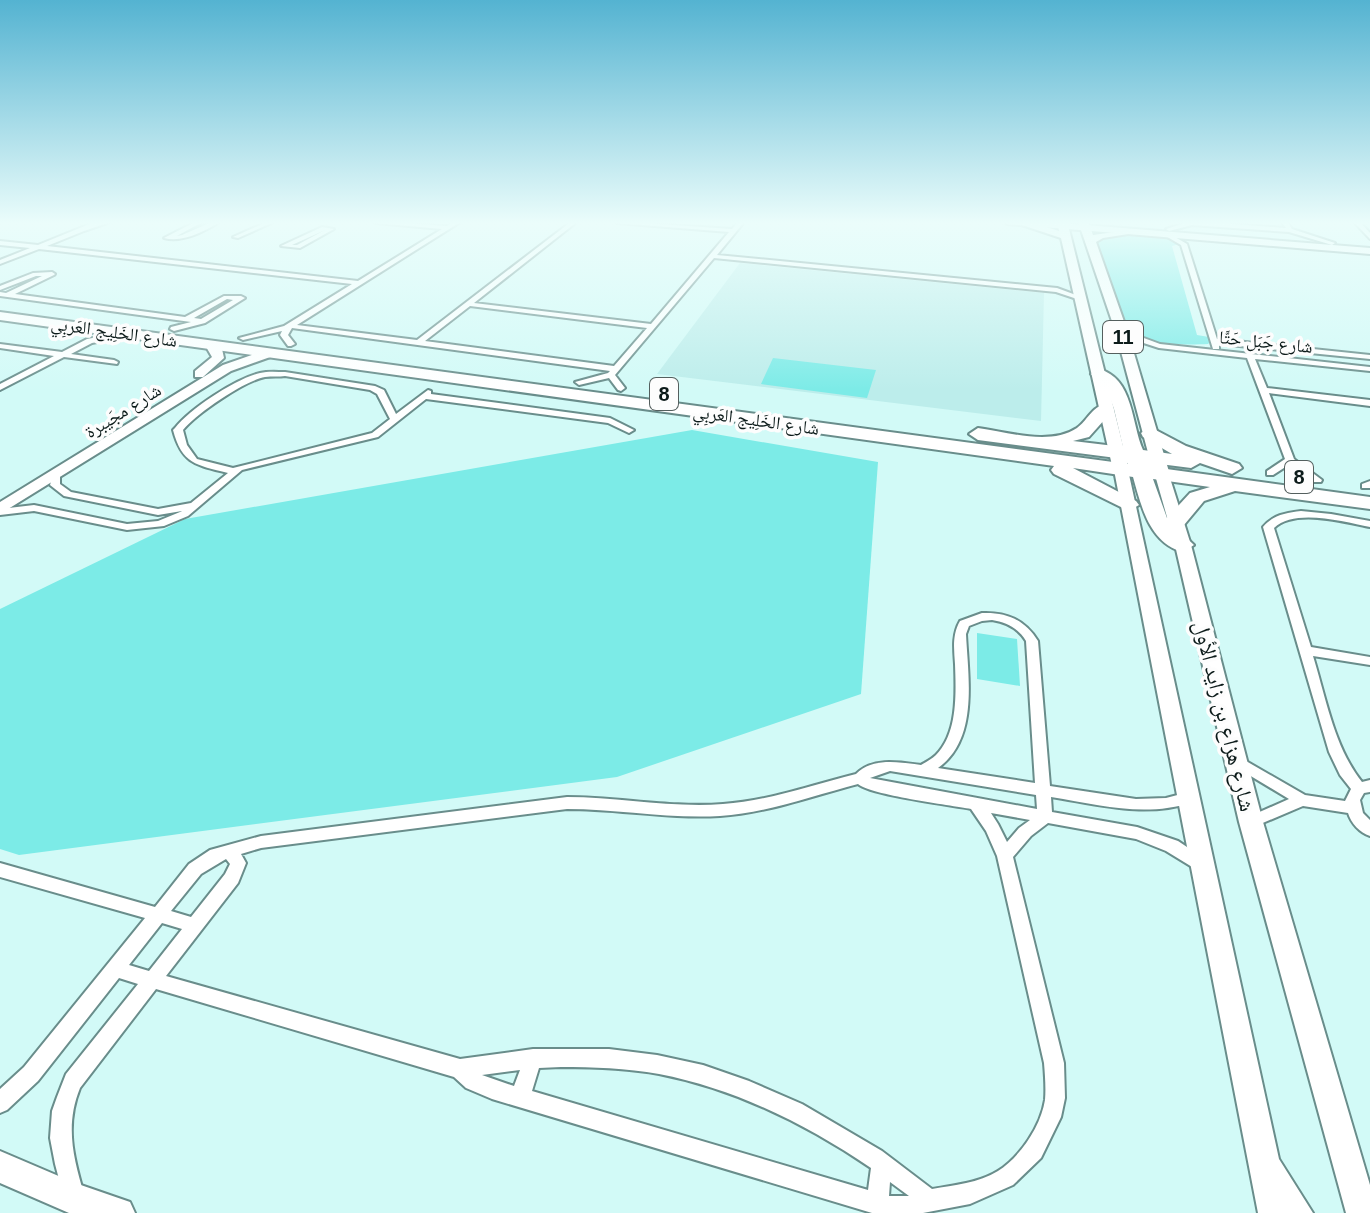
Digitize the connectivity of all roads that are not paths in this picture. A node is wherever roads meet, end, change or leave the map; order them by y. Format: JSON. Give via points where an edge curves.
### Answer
{"nodes":[{"id":1,"x":30,"y":278,"type":"edge"},
{"id":2,"x":44,"y":278,"type":"edge"},
{"id":3,"x":311,"y":278,"type":"edge"},
{"id":4,"x":368,"y":278,"type":"edge"},
{"id":5,"x":502,"y":278,"type":"edge"},
{"id":6,"x":693,"y":278,"type":"edge"},
{"id":7,"x":931,"y":278,"type":"edge"},
{"id":8,"x":1075,"y":278,"type":"edge"},
{"id":9,"x":1102,"y":278,"type":"edge"},
{"id":10,"x":1194,"y":278,"type":"edge"},
{"id":11,"x":359,"y":283,"type":"junction"},
{"id":12,"x":1057,"y":290,"type":"junction"},
{"id":13,"x":1078,"y":292,"type":"junction"},
{"id":14,"x":2,"y":296,"type":"edge"},
{"id":15,"x":468,"y":304,"type":"junction"},
{"id":16,"x":0,"y":316,"type":"edge"},
{"id":17,"x":202,"y":321,"type":"junction"},
{"id":18,"x":180,"y":324,"type":"junction"},
{"id":19,"x":652,"y":326,"type":"junction"},
{"id":20,"x":289,"y":333,"type":"junction"},
{"id":21,"x":1122,"y":333,"type":"junction"},
{"id":22,"x":90,"y":335,"type":"junction"},
{"id":23,"x":208,"y":338,"type":"junction"},
{"id":24,"x":1214,"y":341,"type":"junction"},
{"id":25,"x":418,"y":343,"type":"junction"},
{"id":26,"x":0,"y":346,"type":"edge"},
{"id":27,"x":1159,"y":346,"type":"junction"},
{"id":28,"x":1127,"y":351,"type":"junction"},
{"id":29,"x":1217,"y":352,"type":"junction"},
{"id":30,"x":269,"y":353,"type":"junction"},
{"id":31,"x":63,"y":355,"type":"junction"},
{"id":32,"x":1250,"y":356,"type":"junction"},
{"id":33,"x":1370,"y":357,"type":"edge"},
{"id":34,"x":114,"y":362,"type":"dead end"},
{"id":35,"x":1370,"y":369,"type":"edge"},
{"id":36,"x":1099,"y":374,"type":"junction"},
{"id":37,"x":616,"y":377,"type":"junction"},
{"id":38,"x":0,"y":387,"type":"edge"},
{"id":39,"x":1262,"y":390,"type":"junction"},
{"id":40,"x":1370,"y":403,"type":"edge"},
{"id":41,"x":415,"y":404,"type":"junction"},
{"id":42,"x":387,"y":405,"type":"junction"},
{"id":43,"x":1105,"y":409,"type":"junction"},
{"id":44,"x":395,"y":421,"type":"junction"},
{"id":45,"x":629,"y":430,"type":"dead end"},
{"id":46,"x":1150,"y":433,"type":"junction"},
{"id":47,"x":884,"y":437,"type":"junction"},
{"id":48,"x":1033,"y":450,"type":"junction"},
{"id":49,"x":1290,"y":460,"type":"junction"},
{"id":50,"x":1139,"y":463,"type":"junction"},
{"id":51,"x":1232,"y":468,"type":"junction"},
{"id":52,"x":233,"y":471,"type":"junction"},
{"id":53,"x":1270,"y":473,"type":"junction"},
{"id":54,"x":57,"y":474,"type":"junction"},
{"id":55,"x":1317,"y":480,"type":"junction"},
{"id":56,"x":1249,"y":487,"type":"junction"},
{"id":57,"x":1364,"y":493,"type":"edge"},
{"id":58,"x":0,"y":496,"type":"edge"},
{"id":59,"x":192,"y":504,"type":"junction"},
{"id":60,"x":1129,"y":505,"type":"junction"},
{"id":61,"x":0,"y":511,"type":"edge"},
{"id":62,"x":158,"y":512,"type":"junction"},
{"id":63,"x":1176,"y":520,"type":"junction"},
{"id":64,"x":1370,"y":524,"type":"edge"},
{"id":65,"x":143,"y":527,"type":"junction"},
{"id":66,"x":1183,"y":545,"type":"junction"},
{"id":67,"x":1305,"y":650,"type":"junction"},
{"id":68,"x":1370,"y":661,"type":"edge"},
{"id":69,"x":1236,"y":760,"type":"junction"},
{"id":70,"x":917,"y":768,"type":"junction"},
{"id":71,"x":861,"y":778,"type":"junction"},
{"id":72,"x":1365,"y":787,"type":"edge"},
{"id":73,"x":1043,"y":790,"type":"junction"},
{"id":74,"x":905,"y":792,"type":"junction"},
{"id":75,"x":1189,"y":798,"type":"junction"},
{"id":76,"x":1302,"y":800,"type":"junction"},
{"id":77,"x":976,"y":804,"type":"junction"},
{"id":78,"x":1353,"y":808,"type":"junction"},
{"id":79,"x":1045,"y":817,"type":"junction"},
{"id":80,"x":1251,"y":822,"type":"junction"},
{"id":81,"x":1370,"y":830,"type":"edge"},
{"id":82,"x":231,"y":853,"type":"junction"},
{"id":83,"x":1005,"y":856,"type":"junction"},
{"id":84,"x":1203,"y":867,"type":"junction"},
{"id":85,"x":0,"y":870,"type":"edge"},
{"id":86,"x":158,"y":915,"type":"junction"},
{"id":87,"x":194,"y":925,"type":"junction"},
{"id":88,"x":115,"y":969,"type":"junction"},
{"id":89,"x":151,"y":979,"type":"junction"},
{"id":90,"x":533,"y":1058,"type":"junction"},
{"id":91,"x":460,"y":1069,"type":"junction"},
{"id":92,"x":520,"y":1098,"type":"junction"},
{"id":93,"x":0,"y":1103,"type":"edge"},
{"id":94,"x":1264,"y":1162,"type":"junction"},
{"id":95,"x":882,"y":1163,"type":"junction"},
{"id":96,"x":0,"y":1167,"type":"edge"},
{"id":97,"x":74,"y":1199,"type":"junction"},
{"id":98,"x":929,"y":1200,"type":"junction"},
{"id":99,"x":877,"y":1203,"type":"junction"},
{"id":100,"x":119,"y":1213,"type":"edge"},
{"id":101,"x":1274,"y":1213,"type":"edge"},
{"id":102,"x":1297,"y":1213,"type":"edge"},
{"id":103,"x":1362,"y":1213,"type":"edge"}],
"edges":[{"from":1,"to":14,"type":"street"},
{"from":2,"to":14,"type":"street"},
{"from":3,"to":11,"type":"street"},
{"from":4,"to":11,"type":"street"},
{"from":5,"to":15,"type":"street"},
{"from":6,"to":19,"type":"street"},
{"from":7,"to":12,"type":"street"},
{"from":8,"to":13,"type":"main road","name":"شارع هزاع بن زايد الأول","number":"11"},
{"from":9,"to":21,"type":"main road","name":"شارع هزاع بن زايد الأول","number":"11"},
{"from":10,"to":24,"type":"street"},
{"from":11,"to":20,"type":"street"},
{"from":12,"to":13,"type":"street"},
{"from":12,"to":13,"type":"street"},
{"from":13,"to":36,"type":"main road","name":"شارع هزاع بن زايد الأول","number":"11"},
{"from":14,"to":18,"type":"highway","name":"شارع الخَلِيج العَربِي","number":"8"},
{"from":15,"to":19,"type":"street"},
{"from":15,"to":25,"type":"street"},
{"from":16,"to":22,"type":"highway","name":"شارع الخَلِيج العَربِي","number":"8"},
{"from":17,"to":18,"type":"street","name":"شارع الخَلِيج العَربِي"},
{"from":17,"to":18,"type":"street"},
{"from":17,"to":18,"type":"street","name":"شارع الخَلِيج العَربِي","via":[[241,298],[226,297]]},
{"from":17,"to":23,"type":"street","name":"شارع الخَلِيج العَربِي"},
{"from":18,"to":20,"type":"highway","name":"شارع الخَلِيج العَربِي","number":"8","via":[[243,338]]},
{"from":19,"to":37,"type":"street"},
{"from":20,"to":25,"type":"street"},
{"from":20,"to":37,"type":"highway","name":"شارع الخَلِيج العَربِي","number":"8","via":[[579,382]]},
{"from":21,"to":27,"type":"street","name":"شارع جَبَل حَتَّا"},
{"from":21,"to":28,"type":"main road","name":"شارع هزاع بن زايد الأول","number":"11"},
{"from":22,"to":23,"type":"highway","name":"شارع الخَلِيج العَربِي","number":"8"},
{"from":22,"to":31,"type":"street"},
{"from":23,"to":30,"type":"highway","name":"شارع الخَلِيج العَربِي","number":"8"},
{"from":23,"to":58,"type":"main road","name":"شارع مجَيبرة","via":[[219,355],[209,368]]},
{"from":24,"to":29,"type":"street"},
{"from":24,"to":33,"type":"street"},
{"from":25,"to":37,"type":"street"},
{"from":26,"to":31,"type":"street","name":"شارع الخَلِيج العَربِي"},
{"from":27,"to":28,"type":"street","name":"شارع جَبَل حَتَّا"},
{"from":27,"to":29,"type":"street","name":"شارع جَبَل حَتَّا"},
{"from":28,"to":46,"type":"main road","name":"شارع هزاع بن زايد الأول","number":"11"},
{"from":29,"to":32,"type":"street","name":"شارع جَبَل حَتَّا"},
{"from":30,"to":47,"type":"highway","name":"شارع الخَلِيج العَربِي","number":"8"},
{"from":30,"to":54,"type":"main road","name":"شارع مجَيبرة","via":[[227,368]]},
{"from":31,"to":34,"type":"street","name":"شارع الخَلِيج العَربِي"},
{"from":31,"to":38,"type":"street"},
{"from":32,"to":35,"type":"street","name":"شارع جَبَل حَتَّا"},
{"from":32,"to":39,"type":"street"},
{"from":36,"to":43,"type":"main road","name":"شارع هزاع بن زايد الأول","number":"11"},
{"from":36,"to":50,"type":"highway","via":[[1117,387]]},
{"from":37,"to":48,"type":"highway","name":"شارع الخَلِيج العَربِي","number":"8"},
{"from":39,"to":40,"type":"street"},
{"from":39,"to":49,"type":"street"},
{"from":41,"to":42,"type":"street"},
{"from":41,"to":44,"type":"street"},
{"from":41,"to":45,"type":"street","via":[[426,394],[616,422]]},
{"from":42,"to":44,"type":"street"},
{"from":42,"to":52,"type":"street","via":[[381,392],[372,388],[262,375],[187,419],[178,434],[194,461]]},
{"from":43,"to":48,"type":"highway","via":[[1087,430]]},
{"from":43,"to":50,"type":"main road","name":"شارع هزاع بن زايد الأول","number":"11"},
{"from":44,"to":52,"type":"street","via":[[369,437]]},
{"from":46,"to":50,"type":"main road","name":"شارع هزاع بن زايد الأول","number":"11"},
{"from":46,"to":51,"type":"highway","via":[[1179,450]]},
{"from":47,"to":48,"type":"highway","name":"شارع الخَلِيج العَربِي","number":"8"},
{"from":47,"to":50,"type":"highway","via":[[929,437]]},
{"from":48,"to":50,"type":"highway","name":"شارع الخَلِيج العَربِي","number":"8"},
{"from":48,"to":60,"type":"highway"},
{"from":49,"to":53,"type":"street"},
{"from":49,"to":55,"type":"street"},
{"from":50,"to":51,"type":"highway","name":"شارع الخَلِيج العَربِي","number":"8"},
{"from":50,"to":56,"type":"highway","name":"شارع الخَلِيج العَربِي","number":"8"},
{"from":50,"to":57,"type":"highway"},
{"from":50,"to":60,"type":"main road","name":"شارع هزاع بن زايد الأول","number":"11"},
{"from":50,"to":63,"type":"main road","name":"شارع هزاع بن زايد الأول","number":"11"},
{"from":50,"to":66,"type":"highway","via":[[1157,521]]},
{"from":51,"to":53,"type":"highway","name":"شارع الخَلِيج العَربِي","number":"8"},
{"from":52,"to":59,"type":"street"},
{"from":53,"to":55,"type":"highway","name":"شارع الخَلِيج العَربِي","number":"8"},
{"from":54,"to":61,"type":"main road","name":"شارع مجَيبرة"},
{"from":54,"to":62,"type":"street","via":[[55,485],[63,493]]},
{"from":55,"to":57,"type":"highway","name":"شارع الخَلِيج العَربِي","number":"8"},
{"from":56,"to":57,"type":"highway","name":"شارع الخَلِيج العَربِي","number":"8"},
{"from":56,"to":63,"type":"highway","via":[[1205,493]]},
{"from":59,"to":62,"type":"street"},
{"from":59,"to":65,"type":"street","via":[[177,518]]},
{"from":60,"to":75,"type":"main road","name":"شارع هزاع بن زايد الأول","number":"11"},
{"from":61,"to":65,"type":"street","via":[[42,509]]},
{"from":62,"to":65,"type":"street","via":[[156,520]]},
{"from":63,"to":66,"type":"main road","name":"شارع هزاع بن زايد الأول","number":"11"},
{"from":64,"to":67,"type":"street","via":[[1294,514],[1270,523]]},
{"from":66,"to":69,"type":"main road","name":"شارع هزاع بن زايد الأول","number":"11"},
{"from":67,"to":68,"type":"street"},
{"from":67,"to":72,"type":"street","via":[[1340,761]]},
{"from":69,"to":76,"type":"street"},
{"from":69,"to":80,"type":"main road","name":"شارع هزاع بن زايد الأول","number":"11"},
{"from":70,"to":71,"type":"street","via":[[878,768]]},
{"from":70,"to":73,"type":"street"},
{"from":70,"to":73,"type":"street","via":[[944,758],[956,741],[961,629],[975,618],[1000,618],[1021,627],[1032,641]]},
{"from":70,"to":74,"type":"street","via":[[902,781]]},
{"from":71,"to":74,"type":"street"},
{"from":71,"to":82,"type":"street","via":[[723,810],[617,803],[543,805],[276,839]]},
{"from":72,"to":78,"type":"street","via":[[1352,800]]},
{"from":73,"to":75,"type":"street","via":[[1136,805]]},
{"from":73,"to":79,"type":"street"},
{"from":74,"to":77,"type":"street"},
{"from":75,"to":84,"type":"main road","name":"شارع هزاع بن زايد الأول","number":"11"},
{"from":76,"to":78,"type":"street"},
{"from":76,"to":80,"type":"street"},
{"from":77,"to":79,"type":"street"},
{"from":77,"to":83,"type":"street"},
{"from":78,"to":81,"type":"street"},
{"from":79,"to":83,"type":"street"},
{"from":79,"to":84,"type":"street","via":[[1137,833],[1172,846]]},
{"from":80,"to":103,"type":"main road","name":"شارع هزاع بن زايد الأول","number":"11"},
{"from":82,"to":86,"type":"street","via":[[201,864]]},
{"from":82,"to":87,"type":"street","via":[[236,870]]},
{"from":83,"to":98,"type":"street","via":[[1054,1063],[1051,1117],[1034,1151],[1006,1178],[970,1193]]},
{"from":84,"to":94,"type":"main road","name":"شارع هزاع بن زايد الأول","number":"11"},
{"from":85,"to":86,"type":"street"},
{"from":86,"to":87,"type":"street"},
{"from":86,"to":88,"type":"street"},
{"from":87,"to":89,"type":"street"},
{"from":88,"to":89,"type":"street"},
{"from":88,"to":93,"type":"street","via":[[31,1074]]},
{"from":89,"to":91,"type":"street"},
{"from":89,"to":97,"type":"street","via":[[83,1065],[65,1098],[59,1131]]},
{"from":90,"to":91,"type":"street"},
{"from":90,"to":92,"type":"street"},
{"from":90,"to":95,"type":"street","via":[[624,1057],[697,1071],[774,1099]]},
{"from":91,"to":92,"type":"street","via":[[481,1085]]},
{"from":92,"to":99,"type":"street"},
{"from":94,"to":101,"type":"main road","name":"شارع هزاع بن زايد الأول","number":"11"},
{"from":94,"to":102,"type":"main road"},
{"from":95,"to":98,"type":"street"},
{"from":95,"to":99,"type":"street"},
{"from":96,"to":97,"type":"main road"},
{"from":97,"to":100,"type":"main road"},
{"from":98,"to":99,"type":"street","via":[[909,1207]]}]}
